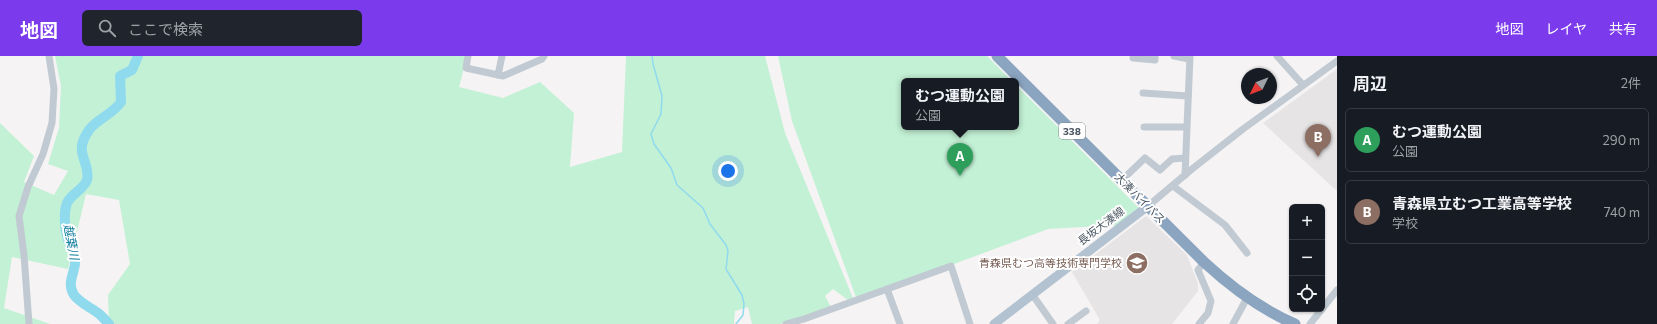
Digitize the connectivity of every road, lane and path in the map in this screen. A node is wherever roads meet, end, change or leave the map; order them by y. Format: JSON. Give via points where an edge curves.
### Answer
{"nodes":[{"id":1,"x":50,"y":56,"type":"edge"},
{"id":2,"x":468,"y":56,"type":"edge"},
{"id":3,"x":502,"y":56,"type":"edge"},
{"id":4,"x":544,"y":56,"type":"edge"},
{"id":5,"x":997,"y":56,"type":"edge"},
{"id":6,"x":1155,"y":56,"type":"edge"},
{"id":7,"x":1174,"y":56,"type":"edge"},
{"id":8,"x":1277,"y":56,"type":"edge"},
{"id":9,"x":1190,"y":57,"type":"edge"},
{"id":10,"x":1133,"y":58,"type":"dead end"},
{"id":11,"x":1337,"y":60,"type":"edge"},
{"id":12,"x":498,"y":76,"type":"junction"},
{"id":13,"x":1303,"y":85,"type":"junction"},
{"id":14,"x":1143,"y":93,"type":"dead end"},
{"id":15,"x":1188,"y":96,"type":"junction"},
{"id":16,"x":1144,"y":127,"type":"dead end"},
{"id":17,"x":1186,"y":127,"type":"junction"},
{"id":18,"x":1186,"y":158,"type":"junction"},
{"id":19,"x":1185,"y":175,"type":"junction"},
{"id":20,"x":1122,"y":180,"type":"junction"},
{"id":21,"x":1173,"y":186,"type":"junction"},
{"id":22,"x":1148,"y":206,"type":"junction"},
{"id":23,"x":1247,"y":253,"type":"dead end"},
{"id":24,"x":1204,"y":262,"type":"junction"},
{"id":25,"x":887,"y":289,"type":"junction"},
{"id":26,"x":1337,"y":290,"type":"edge"},
{"id":27,"x":1032,"y":294,"type":"junction"},
{"id":28,"x":1248,"y":298,"type":"junction"},
{"id":29,"x":1325,"y":305,"type":"edge"},
{"id":30,"x":1086,"y":311,"type":"dead end"},
{"id":31,"x":1320,"y":312,"type":"edge"},
{"id":32,"x":805,"y":321,"type":"edge"},
{"id":33,"x":29,"y":324,"type":"edge"},
{"id":34,"x":786,"y":324,"type":"edge"},
{"id":35,"x":900,"y":324,"type":"edge"},
{"id":36,"x":970,"y":324,"type":"edge"},
{"id":37,"x":994,"y":324,"type":"edge"},
{"id":38,"x":1053,"y":324,"type":"edge"},
{"id":39,"x":1068,"y":324,"type":"edge"},
{"id":40,"x":1199,"y":324,"type":"edge"},
{"id":41,"x":1233,"y":324,"type":"edge"},
{"id":42,"x":1295,"y":324,"type":"edge"},
{"id":43,"x":1310,"y":324,"type":"edge"}],
"edges":[{"from":1,"to":33,"type":"street","via":[[54,89],[52,123],[19,216]]},
{"from":2,"to":12,"type":"street","via":[[466,68]]},
{"from":3,"to":12,"type":"street"},
{"from":4,"to":12,"type":"street"},
{"from":5,"to":20,"type":"highway","name":"大湊バイパス","number":"338"},
{"from":6,"to":10,"type":"street","via":[[1155,60]]},
{"from":7,"to":9,"type":"street"},
{"from":8,"to":13,"type":"street"},
{"from":9,"to":15,"type":"street"},
{"from":11,"to":13,"type":"street"},
{"from":13,"to":19,"type":"street"},
{"from":14,"to":15,"type":"street"},
{"from":15,"to":17,"type":"street"},
{"from":16,"to":17,"type":"street"},
{"from":17,"to":18,"type":"street"},
{"from":18,"to":19,"type":"street"},
{"from":18,"to":20,"type":"street","via":[[1172,159],[1160,170],[1145,158]]},
{"from":19,"to":21,"type":"street"},
{"from":20,"to":22,"type":"highway","name":"大湊バイパス","number":"338"},
{"from":21,"to":22,"type":"street"},
{"from":21,"to":23,"type":"street","via":[[1225,225]]},
{"from":22,"to":24,"type":"highway","name":"大湊バイパス","number":"338"},
{"from":22,"to":27,"type":"main road","name":"長坂大湊線"},
{"from":24,"to":28,"type":"highway","name":"大湊バイパス","number":"338","via":[[1230,286]]},
{"from":24,"to":40,"type":"street","via":[[1198,270],[1211,301],[1208,313]]},
{"from":25,"to":32,"type":"street"},
{"from":25,"to":35,"type":"street"},
{"from":25,"to":36,"type":"street","via":[[951,266]]},
{"from":26,"to":29,"type":"street"},
{"from":27,"to":37,"type":"main road","name":"長坂大湊線"},
{"from":27,"to":38,"type":"street"},
{"from":28,"to":41,"type":"street"},
{"from":28,"to":42,"type":"highway","name":"大湊バイパス","number":"338"},
{"from":30,"to":39,"type":"street"},
{"from":31,"to":43,"type":"street"},
{"from":32,"to":34,"type":"street"}]}
